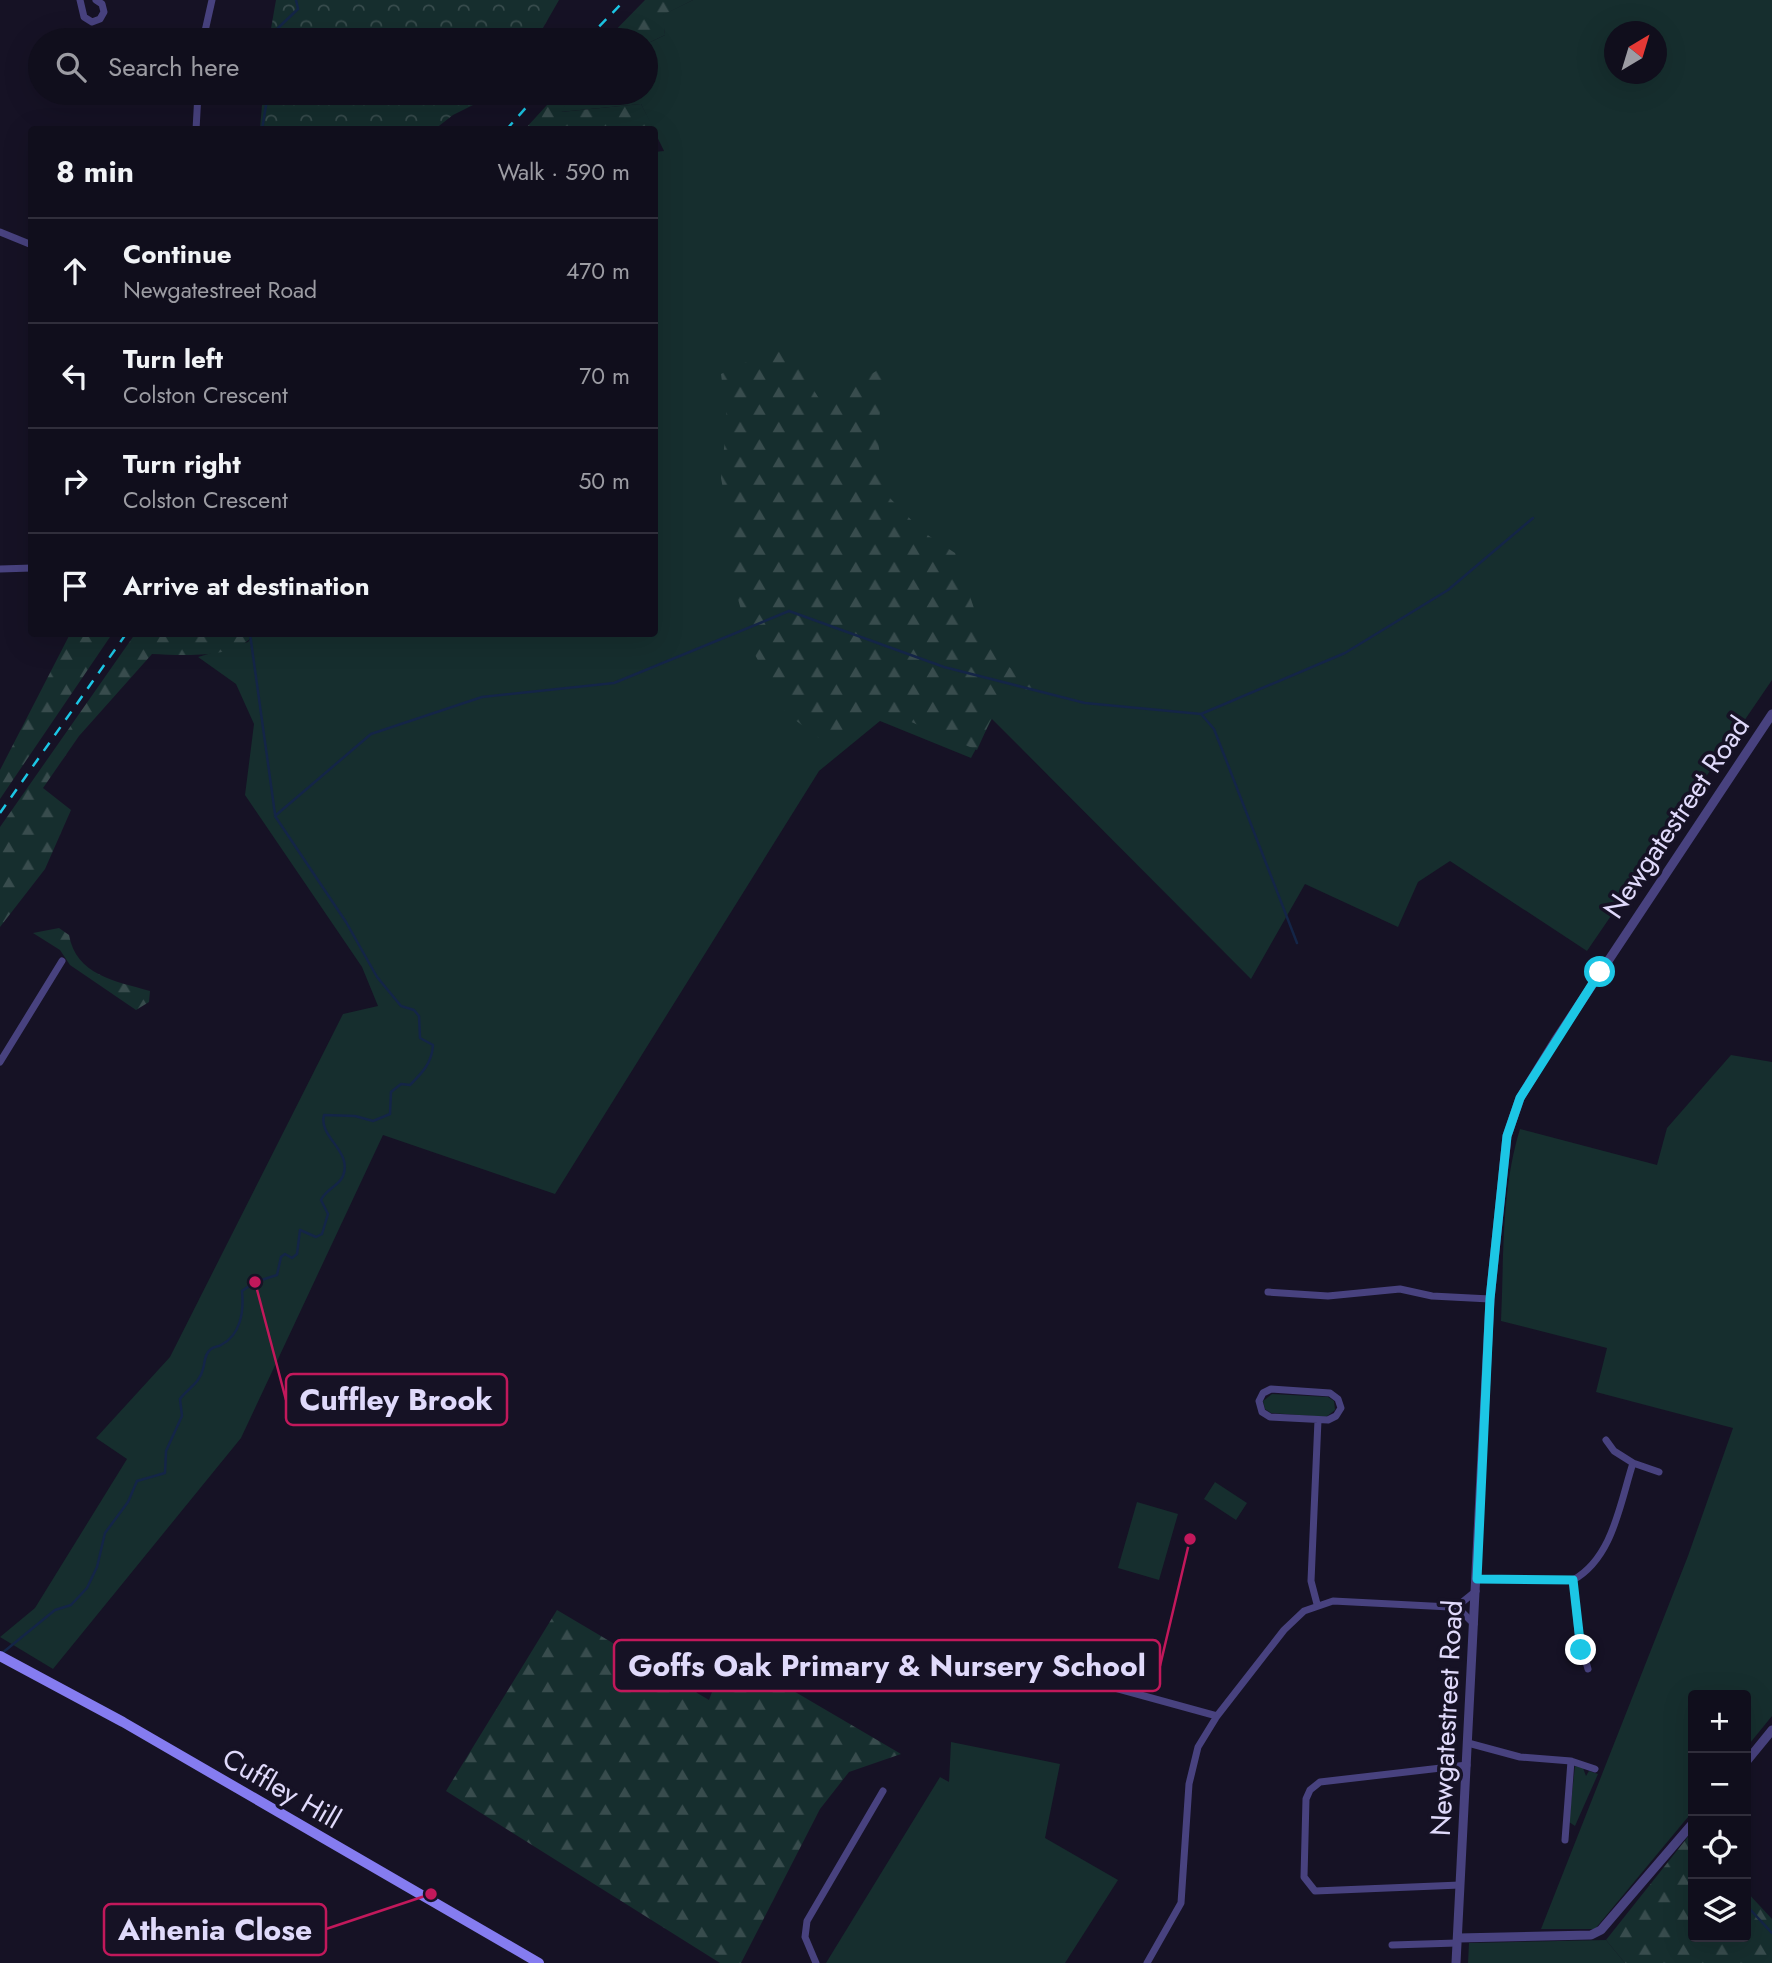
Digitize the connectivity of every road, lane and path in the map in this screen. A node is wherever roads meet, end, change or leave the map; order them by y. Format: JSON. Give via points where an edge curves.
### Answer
{"nodes":[{"id":1,"x":80,"y":0,"type":"edge"},
{"id":2,"x":87,"y":0,"type":"edge"},
{"id":3,"x":96,"y":0,"type":"edge"},
{"id":4,"x":212,"y":0,"type":"edge"},
{"id":5,"x":206,"y":28,"type":"edge"},
{"id":6,"x":197,"y":105,"type":"edge"},
{"id":7,"x":196,"y":126,"type":"edge"},
{"id":8,"x":0,"y":232,"type":"edge"},
{"id":9,"x":28,"y":243,"type":"edge"},
{"id":10,"x":28,"y":568,"type":"edge"},
{"id":11,"x":0,"y":569,"type":"edge"},
{"id":12,"x":1772,"y":714,"type":"edge"},
{"id":13,"x":62,"y":961,"type":"dead end"},
{"id":14,"x":0,"y":1062,"type":"edge"},
{"id":15,"x":1268,"y":1292,"type":"dead end"},
{"id":16,"x":1490,"y":1299,"type":"junction"},
{"id":17,"x":1318,"y":1420,"type":"junction"},
{"id":18,"x":1606,"y":1440,"type":"dead end"},
{"id":19,"x":1633,"y":1463,"type":"junction"},
{"id":20,"x":1659,"y":1472,"type":"dead end"},
{"id":21,"x":1477,"y":1579,"type":"junction"},
{"id":22,"x":1573,"y":1580,"type":"junction"},
{"id":23,"x":1476,"y":1591,"type":"junction"},
{"id":24,"x":1317,"y":1604,"type":"junction"},
{"id":25,"x":1455,"y":1608,"type":"junction"},
{"id":26,"x":1474,"y":1623,"type":"junction"},
{"id":27,"x":0,"y":1656,"type":"edge"},
{"id":28,"x":1588,"y":1670,"type":"dead end"},
{"id":29,"x":1104,"y":1685,"type":"dead end"},
{"id":30,"x":1217,"y":1716,"type":"junction"},
{"id":31,"x":1772,"y":1730,"type":"edge"},
{"id":32,"x":1468,"y":1743,"type":"junction"},
{"id":33,"x":1751,"y":1756,"type":"edge"},
{"id":34,"x":1571,"y":1761,"type":"junction"},
{"id":35,"x":1467,"y":1765,"type":"junction"},
{"id":36,"x":1595,"y":1769,"type":"dead end"},
{"id":37,"x":883,"y":1791,"type":"dead end"},
{"id":38,"x":1688,"y":1829,"type":"edge"},
{"id":39,"x":1565,"y":1840,"type":"dead end"},
{"id":40,"x":1460,"y":1885,"type":"junction"},
{"id":41,"x":1457,"y":1940,"type":"junction"},
{"id":42,"x":1392,"y":1945,"type":"dead end"},
{"id":43,"x":1149,"y":1961,"type":"edge"},
{"id":44,"x":539,"y":1963,"type":"edge"},
{"id":45,"x":816,"y":1963,"type":"edge"},
{"id":46,"x":1159,"y":1963,"type":"edge"},
{"id":47,"x":1456,"y":1963,"type":"edge"}],
"edges":[{"from":1,"to":2,"type":"street"},
{"from":1,"to":3,"type":"street","via":[[84,17],[92,22],[104,12]]},
{"from":4,"to":5,"type":"street"},
{"from":6,"to":7,"type":"street"},
{"from":8,"to":9,"type":"street"},
{"from":10,"to":11,"type":"street"},
{"from":12,"to":16,"type":"street","name":"Newgatestreet Road","via":[[1520,1098],[1503,1161]]},
{"from":13,"to":14,"type":"street"},
{"from":15,"to":16,"type":"street","via":[[1328,1296],[1400,1289]]},
{"from":16,"to":21,"type":"street","name":"Newgatestreet Road"},
{"from":17,"to":17,"type":"street","via":[[1270,1417],[1262,1412],[1259,1401],[1270,1390],[1335,1395],[1339,1413]]},
{"from":17,"to":24,"type":"street","via":[[1311,1581]]},
{"from":18,"to":19,"type":"street"},
{"from":19,"to":20,"type":"street"},
{"from":19,"to":22,"type":"street","via":[[1602,1555],[1588,1572]]},
{"from":21,"to":22,"type":"street"},
{"from":21,"to":23,"type":"street","name":"Newgatestreet Road"},
{"from":22,"to":28,"type":"street","via":[[1577,1633]]},
{"from":23,"to":25,"type":"street"},
{"from":23,"to":26,"type":"street","name":"Newgatestreet Road"},
{"from":24,"to":25,"type":"street"},
{"from":24,"to":30,"type":"street","via":[[1284,1630]]},
{"from":25,"to":26,"type":"street"},
{"from":26,"to":32,"type":"street","name":"Newgatestreet Road"},
{"from":27,"to":44,"type":"main road","name":"Cuffley Hill","via":[[111,1715]]},
{"from":29,"to":30,"type":"street"},
{"from":30,"to":43,"type":"street","via":[[1191,1767],[1181,1903]]},
{"from":31,"to":33,"type":"street"},
{"from":32,"to":34,"type":"street","via":[[1520,1757]]},
{"from":32,"to":35,"type":"street","name":"Newgatestreet Road"},
{"from":34,"to":36,"type":"street"},
{"from":34,"to":39,"type":"street"},
{"from":35,"to":40,"type":"street","name":"Newgatestreet Road"},
{"from":35,"to":40,"type":"street","via":[[1320,1782],[1306,1799],[1304,1877],[1315,1891]]},
{"from":37,"to":45,"type":"street","via":[[807,1921],[805,1937]]},
{"from":38,"to":41,"type":"street","via":[[1601,1930],[1591,1935]]},
{"from":40,"to":41,"type":"street","name":"Newgatestreet Road"},
{"from":41,"to":42,"type":"street"},
{"from":41,"to":47,"type":"street","name":"Newgatestreet Road"},
{"from":43,"to":46,"type":"street"}]}
